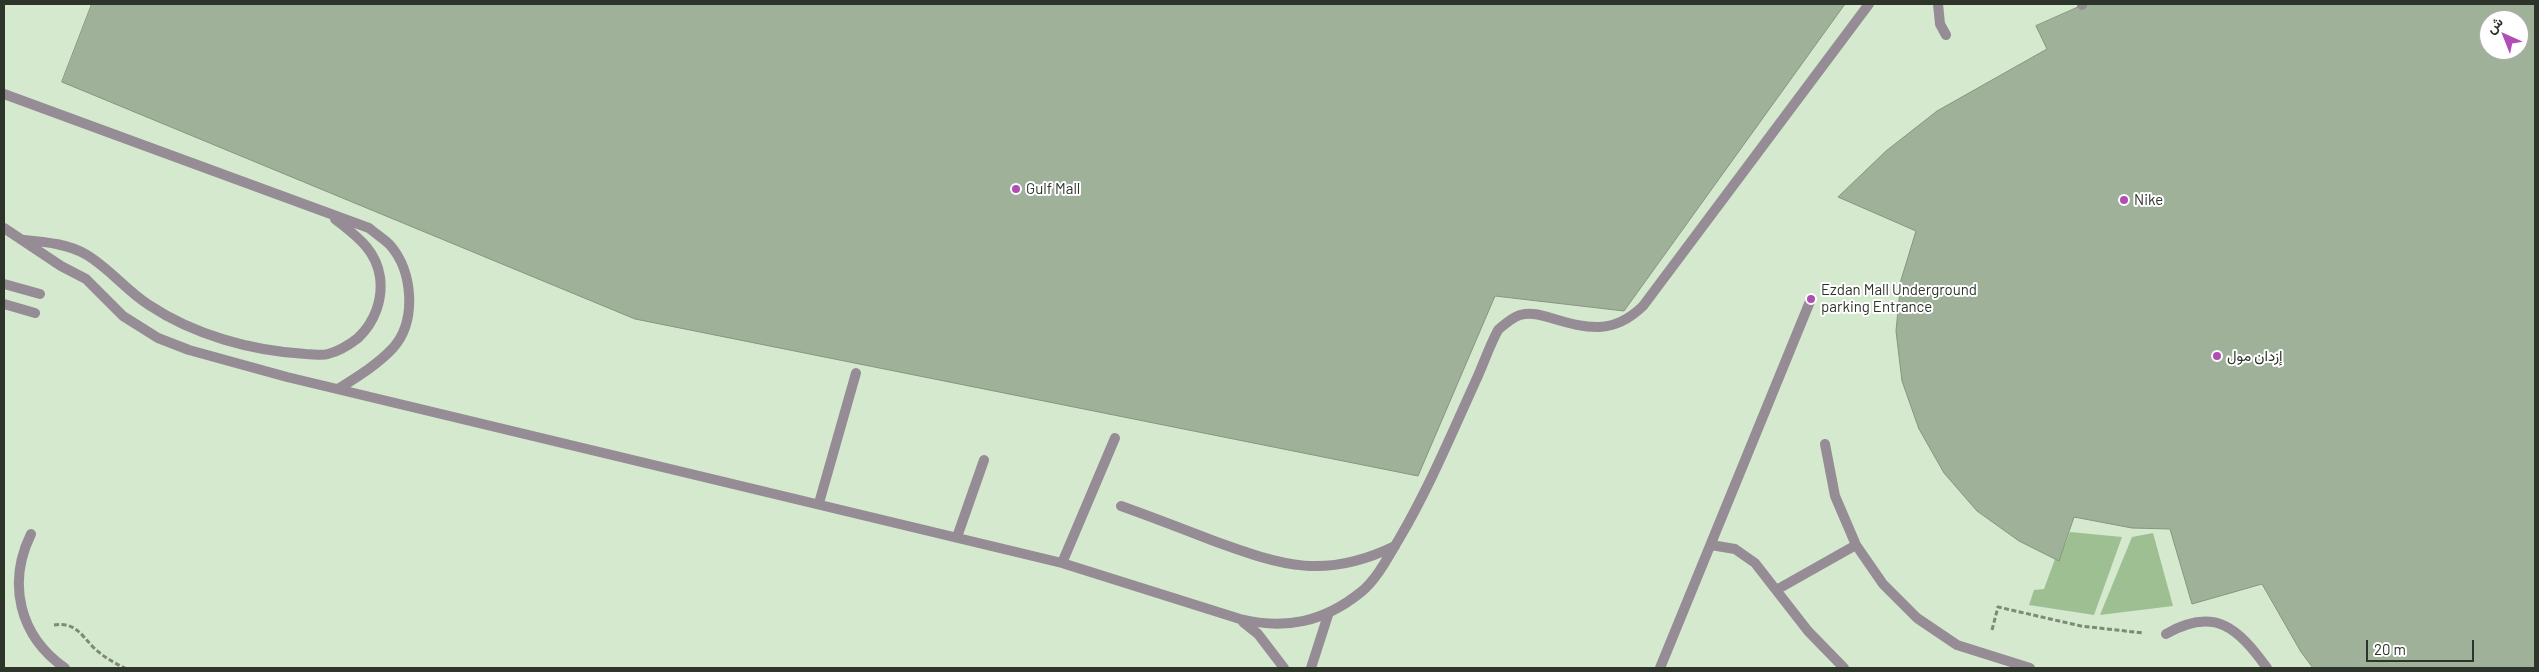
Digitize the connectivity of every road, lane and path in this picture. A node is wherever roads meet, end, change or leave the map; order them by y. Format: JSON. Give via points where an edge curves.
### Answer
{"nodes":[{"id":1,"x":1869,"y":4,"type":"edge"},
{"id":2,"x":1938,"y":4,"type":"edge"},
{"id":3,"x":1946,"y":35,"type":"dead end"},
{"id":4,"x":4,"y":94,"type":"edge"},
{"id":5,"x":330,"y":214,"type":"junction"},
{"id":6,"x":4,"y":228,"type":"edge"},
{"id":7,"x":24,"y":240,"type":"junction"},
{"id":8,"x":4,"y":284,"type":"edge"},
{"id":9,"x":40,"y":294,"type":"dead end"},
{"id":10,"x":1811,"y":299,"type":"dead end"},
{"id":11,"x":4,"y":304,"type":"edge"},
{"id":12,"x":35,"y":313,"type":"dead end"},
{"id":13,"x":856,"y":373,"type":"dead end"},
{"id":14,"x":338,"y":389,"type":"junction"},
{"id":15,"x":1115,"y":438,"type":"dead end"},
{"id":16,"x":1825,"y":444,"type":"dead end"},
{"id":17,"x":984,"y":460,"type":"dead end"},
{"id":18,"x":819,"y":503,"type":"junction"},
{"id":19,"x":1121,"y":506,"type":"dead end"},
{"id":20,"x":31,"y":534,"type":"dead end"},
{"id":21,"x":957,"y":537,"type":"junction"},
{"id":22,"x":1711,"y":545,"type":"junction"},
{"id":23,"x":1856,"y":545,"type":"junction"},
{"id":24,"x":1395,"y":546,"type":"junction"},
{"id":25,"x":1062,"y":563,"type":"junction"},
{"id":26,"x":1778,"y":589,"type":"junction"},
{"id":27,"x":1329,"y":612,"type":"junction"},
{"id":28,"x":1240,"y":620,"type":"junction"},
{"id":29,"x":2166,"y":634,"type":"joint"},
{"id":30,"x":1986,"y":655,"type":"junction"},
{"id":31,"x":64,"y":668,"type":"edge"},
{"id":32,"x":1284,"y":668,"type":"edge"},
{"id":33,"x":1311,"y":668,"type":"edge"},
{"id":34,"x":1660,"y":668,"type":"edge"},
{"id":35,"x":1844,"y":668,"type":"edge"},
{"id":36,"x":2030,"y":668,"type":"edge"},
{"id":37,"x":2266,"y":668,"type":"edge"}],
"edges":[{"from":1,"to":24,"type":"lane","via":[[1633,316],[1620,323],[1593,328],[1536,313],[1522,314],[1498,330],[1417,508]]},
{"from":2,"to":3,"type":"lane","via":[[1940,24]]},
{"from":4,"to":5,"type":"lane"},
{"from":5,"to":7,"type":"lane","via":[[368,245],[378,266],[381,288],[377,311],[366,331],[348,346],[327,355],[282,353],[216,337],[182,324],[149,305],[87,255],[51,242]]},
{"from":5,"to":14,"type":"lane","via":[[369,228],[390,246],[404,269],[410,296],[406,322],[394,347],[374,366]]},
{"from":6,"to":7,"type":"lane"},
{"from":7,"to":14,"type":"lane","via":[[86,279],[123,316],[158,338],[189,350]]},
{"from":8,"to":9,"type":"lane"},
{"from":10,"to":22,"type":"lane"},
{"from":11,"to":12,"type":"lane"},
{"from":13,"to":18,"type":"lane"},
{"from":14,"to":18,"type":"lane"},
{"from":15,"to":25,"type":"lane"},
{"from":16,"to":23,"type":"lane","via":[[1835,496]]},
{"from":17,"to":21,"type":"lane"},
{"from":18,"to":21,"type":"lane"},
{"from":19,"to":24,"type":"lane","via":[[1252,555],[1291,565],[1324,567],[1348,563],[1372,557]]},
{"from":20,"to":31,"type":"lane","via":[[19,566],[19,600],[23,617],[38,644]]},
{"from":21,"to":25,"type":"lane"},
{"from":22,"to":26,"type":"lane","via":[[1746,554]]},
{"from":22,"to":34,"type":"lane"},
{"from":23,"to":26,"type":"lane"},
{"from":23,"to":30,"type":"lane","via":[[1883,584],[1917,618],[1957,645]]},
{"from":24,"to":27,"type":"lane","via":[[1362,591]]},
{"from":25,"to":28,"type":"lane"},
{"from":26,"to":35,"type":"lane","via":[[1808,631]]},
{"from":27,"to":28,"type":"lane","via":[[1286,625]]},
{"from":27,"to":33,"type":"lane"},
{"from":28,"to":32,"type":"lane","via":[[1258,634]]},
{"from":29,"to":30,"type":"path","via":[[2081,626],[1998,607]]},
{"from":29,"to":37,"type":"lane","via":[[2193,622],[2223,625],[2249,643]]},
{"from":30,"to":36,"type":"lane"}]}
